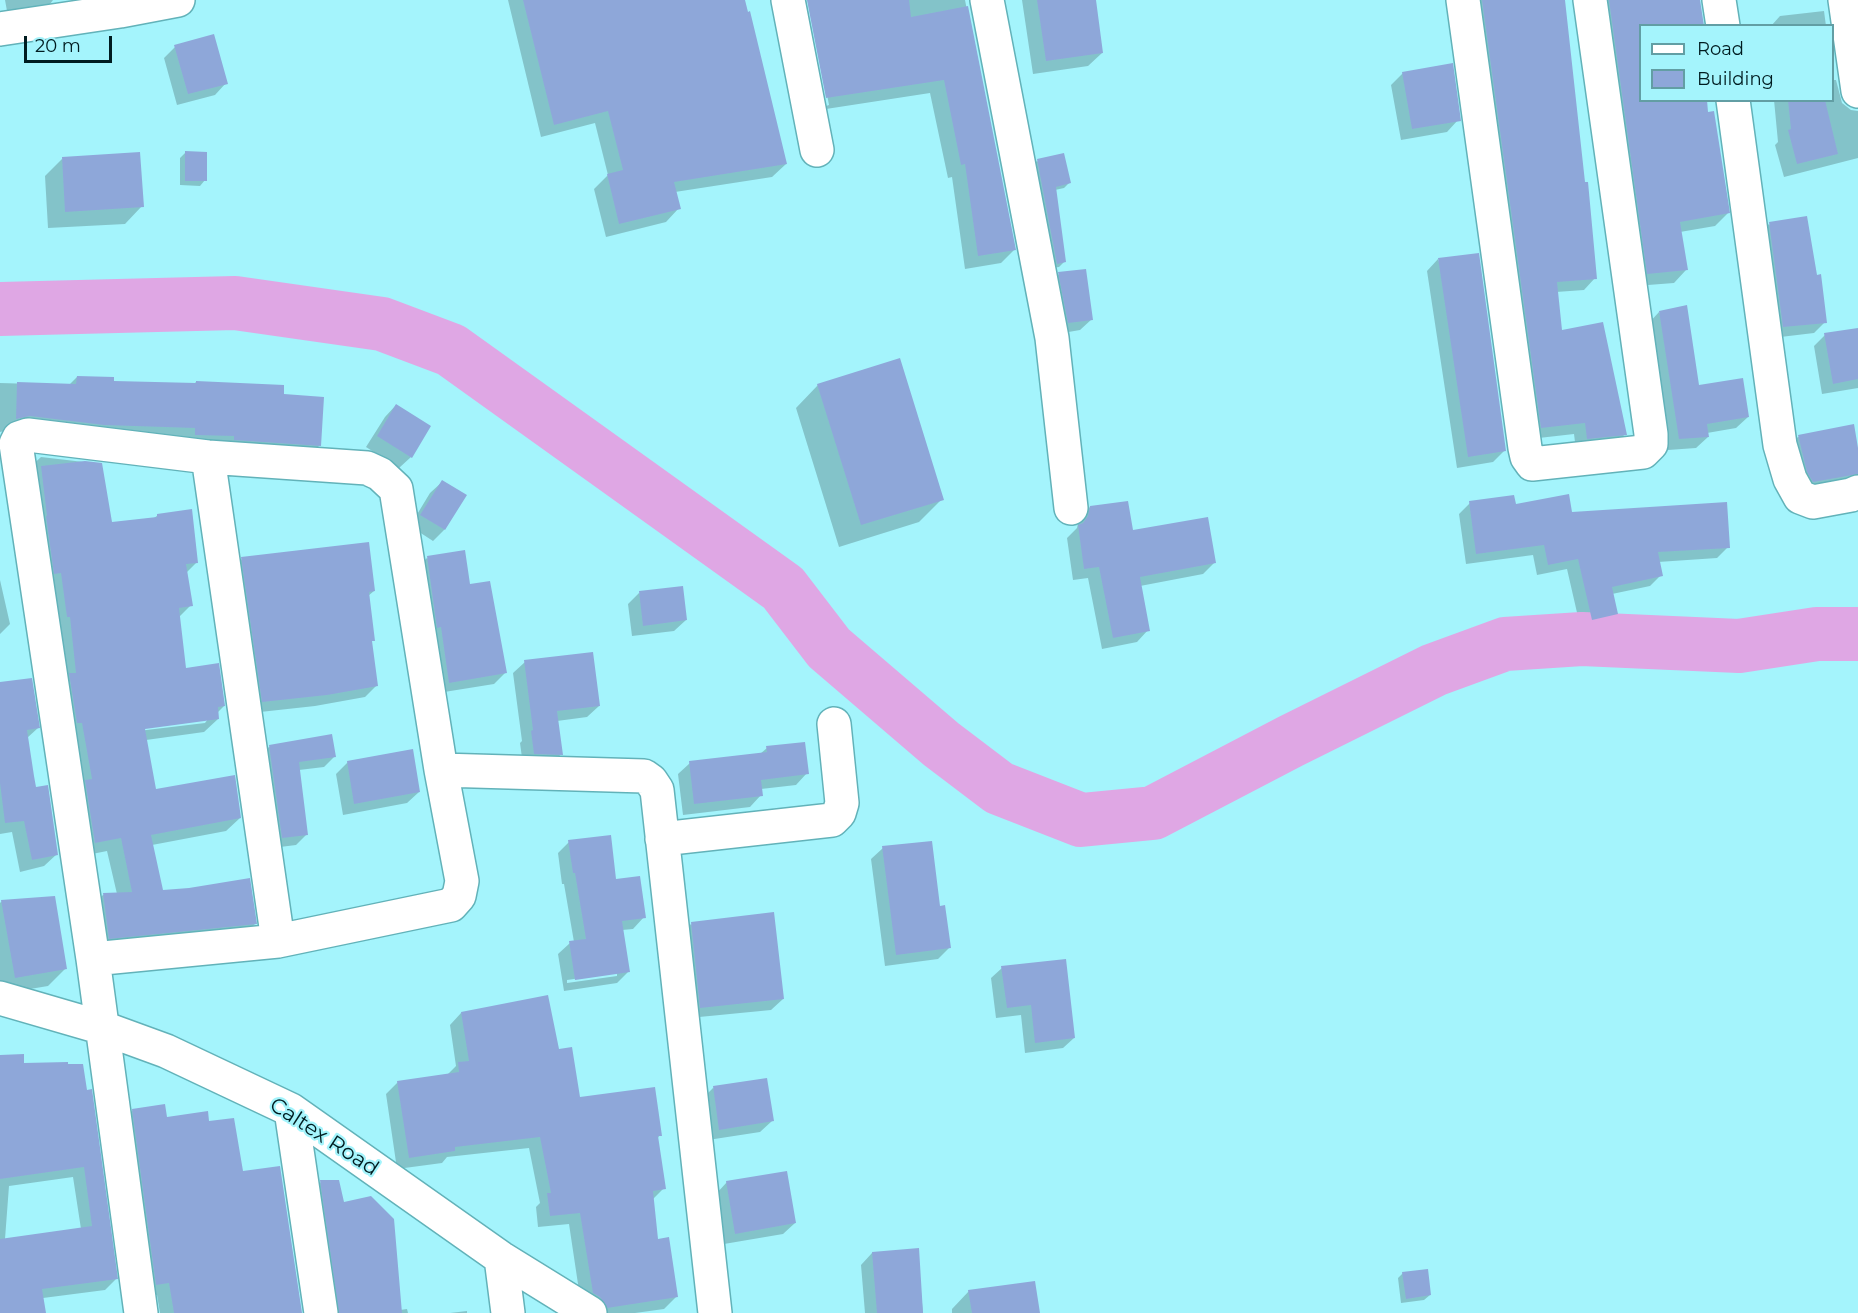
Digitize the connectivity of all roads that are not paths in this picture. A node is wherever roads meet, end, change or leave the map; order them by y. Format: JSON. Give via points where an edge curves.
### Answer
{"nodes":[{"id":1,"x":178,"y":0,"type":"edge"},
{"id":2,"x":788,"y":0,"type":"edge"},
{"id":3,"x":987,"y":0,"type":"edge"},
{"id":4,"x":1463,"y":0,"type":"edge"},
{"id":5,"x":1590,"y":0,"type":"edge"},
{"id":6,"x":1719,"y":0,"type":"edge"},
{"id":7,"x":1845,"y":0,"type":"edge"},
{"id":8,"x":1723,"y":24,"type":"edge"},
{"id":9,"x":0,"y":28,"type":"edge"},
{"id":10,"x":1858,"y":91,"type":"edge"},
{"id":11,"x":1733,"y":102,"type":"edge"},
{"id":12,"x":817,"y":150,"type":"dead end"},
{"id":13,"x":208,"y":457,"type":"junction"},
{"id":14,"x":1858,"y":492,"type":"edge"},
{"id":15,"x":1071,"y":508,"type":"dead end"},
{"id":16,"x":834,"y":724,"type":"dead end"},
{"id":17,"x":441,"y":770,"type":"junction"},
{"id":18,"x":662,"y":839,"type":"junction"},
{"id":19,"x":278,"y":941,"type":"junction"},
{"id":20,"x":93,"y":959,"type":"junction"},
{"id":21,"x":0,"y":998,"type":"edge"},
{"id":22,"x":103,"y":1028,"type":"junction"},
{"id":23,"x":291,"y":1110,"type":"junction"},
{"id":24,"x":501,"y":1258,"type":"junction"},
{"id":25,"x":141,"y":1313,"type":"edge"},
{"id":26,"x":321,"y":1313,"type":"edge"},
{"id":27,"x":508,"y":1313,"type":"edge"},
{"id":28,"x":590,"y":1313,"type":"edge"},
{"id":29,"x":715,"y":1313,"type":"edge"}],
"edges":[{"from":1,"to":9,"type":"street"},
{"from":2,"to":12,"type":"street"},
{"from":3,"to":15,"type":"street","via":[[1052,338]]},
{"from":4,"to":5,"type":"street","via":[[1525,448],[1532,464],[1643,452],[1651,444]]},
{"from":6,"to":8,"type":"street"},
{"from":7,"to":10,"type":"street"},
{"from":11,"to":14,"type":"street","via":[[1780,445],[1790,479],[1800,496],[1813,502]]},
{"from":13,"to":17,"type":"street","via":[[368,468],[396,489]]},
{"from":13,"to":19,"type":"street"},
{"from":13,"to":20,"type":"street","via":[[28,435],[16,444]]},
{"from":16,"to":18,"type":"street","via":[[842,803],[832,820]]},
{"from":17,"to":18,"type":"street","via":[[644,776],[657,790]]},
{"from":17,"to":19,"type":"street","via":[[462,881],[459,896],[451,905]]},
{"from":18,"to":29,"type":"street"},
{"from":19,"to":20,"type":"street"},
{"from":20,"to":22,"type":"street"},
{"from":21,"to":22,"type":"street","name":"Caltex Road"},
{"from":22,"to":23,"type":"street","name":"Caltex Road","via":[[166,1051]]},
{"from":22,"to":25,"type":"street"},
{"from":23,"to":24,"type":"street","name":"Caltex Road"},
{"from":23,"to":26,"type":"street"},
{"from":24,"to":27,"type":"street"},
{"from":24,"to":28,"type":"street","name":"Caltex Road"}]}
